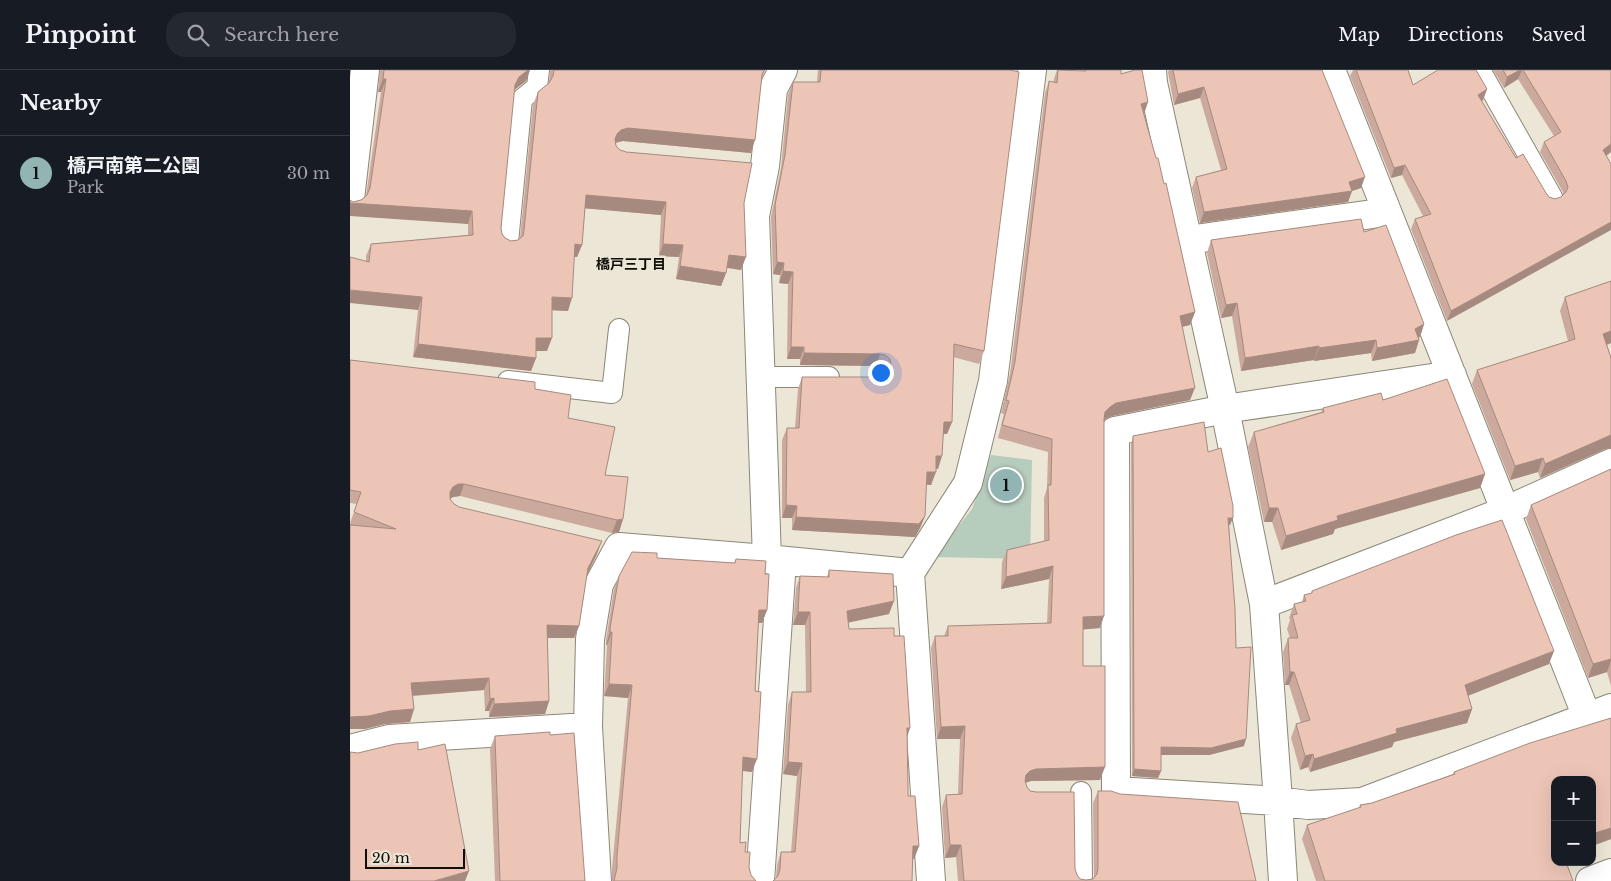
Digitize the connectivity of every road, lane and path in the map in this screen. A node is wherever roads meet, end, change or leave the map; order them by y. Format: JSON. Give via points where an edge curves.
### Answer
{"nodes":[{"id":1,"x":366,"y":70,"type":"edge"},
{"id":2,"x":539,"y":70,"type":"edge"},
{"id":3,"x":783,"y":70,"type":"edge"},
{"id":4,"x":1032,"y":70,"type":"edge"},
{"id":5,"x":1152,"y":70,"type":"edge"},
{"id":6,"x":1331,"y":70,"type":"edge"},
{"id":7,"x":1480,"y":70,"type":"edge"},
{"id":8,"x":1552,"y":196,"type":"edge"},
{"id":9,"x":350,"y":199,"type":"edge"},
{"id":10,"x":1387,"y":212,"type":"junction"},
{"id":11,"x":1188,"y":240,"type":"junction"},
{"id":12,"x":508,"y":242,"type":"edge"},
{"id":13,"x":619,"y":328,"type":"dead end"},
{"id":14,"x":1452,"y":375,"type":"junction"},
{"id":15,"x":761,"y":376,"type":"junction"},
{"id":16,"x":486,"y":378,"type":"edge"},
{"id":17,"x":846,"y":378,"type":"edge"},
{"id":18,"x":1225,"y":409,"type":"junction"},
{"id":19,"x":1611,"y":463,"type":"edge"},
{"id":20,"x":1505,"y":511,"type":"junction"},
{"id":21,"x":775,"y":560,"type":"junction"},
{"id":22,"x":910,"y":573,"type":"junction"},
{"id":23,"x":1264,"y":604,"type":"junction"},
{"id":24,"x":1599,"y":713,"type":"edge"},
{"id":25,"x":588,"y":727,"type":"junction"},
{"id":26,"x":350,"y":749,"type":"edge"},
{"id":27,"x":1116,"y":790,"type":"junction"},
{"id":28,"x":1278,"y":801,"type":"junction"},
{"id":29,"x":1611,"y":873,"type":"edge"},
{"id":30,"x":598,"y":881,"type":"edge"},
{"id":31,"x":760,"y":881,"type":"edge"},
{"id":32,"x":931,"y":881,"type":"edge"},
{"id":33,"x":1082,"y":881,"type":"edge"},
{"id":34,"x":1283,"y":881,"type":"edge"},
{"id":35,"x":1590,"y":881,"type":"edge"}],
"edges":[{"from":1,"to":9,"type":"street"},
{"from":2,"to":12,"type":"lane","via":[[537,88],[522,99]]},
{"from":3,"to":15,"type":"street","via":[[773,89],[756,165]]},
{"from":4,"to":22,"type":"street","via":[[993,381],[968,483]]},
{"from":5,"to":11,"type":"street"},
{"from":6,"to":10,"type":"street"},
{"from":7,"to":8,"type":"lane"},
{"from":10,"to":11,"type":"street"},
{"from":10,"to":14,"type":"street"},
{"from":11,"to":18,"type":"street"},
{"from":13,"to":16,"type":"lane","via":[[612,394]]},
{"from":14,"to":18,"type":"street"},
{"from":14,"to":20,"type":"street"},
{"from":15,"to":17,"type":"lane"},
{"from":15,"to":21,"type":"street"},
{"from":18,"to":23,"type":"street"},
{"from":18,"to":27,"type":"street","via":[[1115,431]]},
{"from":19,"to":20,"type":"street"},
{"from":20,"to":23,"type":"street"},
{"from":20,"to":24,"type":"street"},
{"from":21,"to":22,"type":"street"},
{"from":21,"to":25,"type":"street","via":[[610,545],[599,584],[590,639]]},
{"from":21,"to":31,"type":"street"},
{"from":22,"to":32,"type":"street"},
{"from":23,"to":28,"type":"street"},
{"from":24,"to":28,"type":"street","via":[[1362,802],[1308,805]]},
{"from":25,"to":26,"type":"street","via":[[389,739]]},
{"from":25,"to":30,"type":"street"},
{"from":27,"to":28,"type":"street"},
{"from":27,"to":33,"type":"lane","via":[[1071,792]]},
{"from":28,"to":34,"type":"street"},
{"from":29,"to":35,"type":"street"}]}
